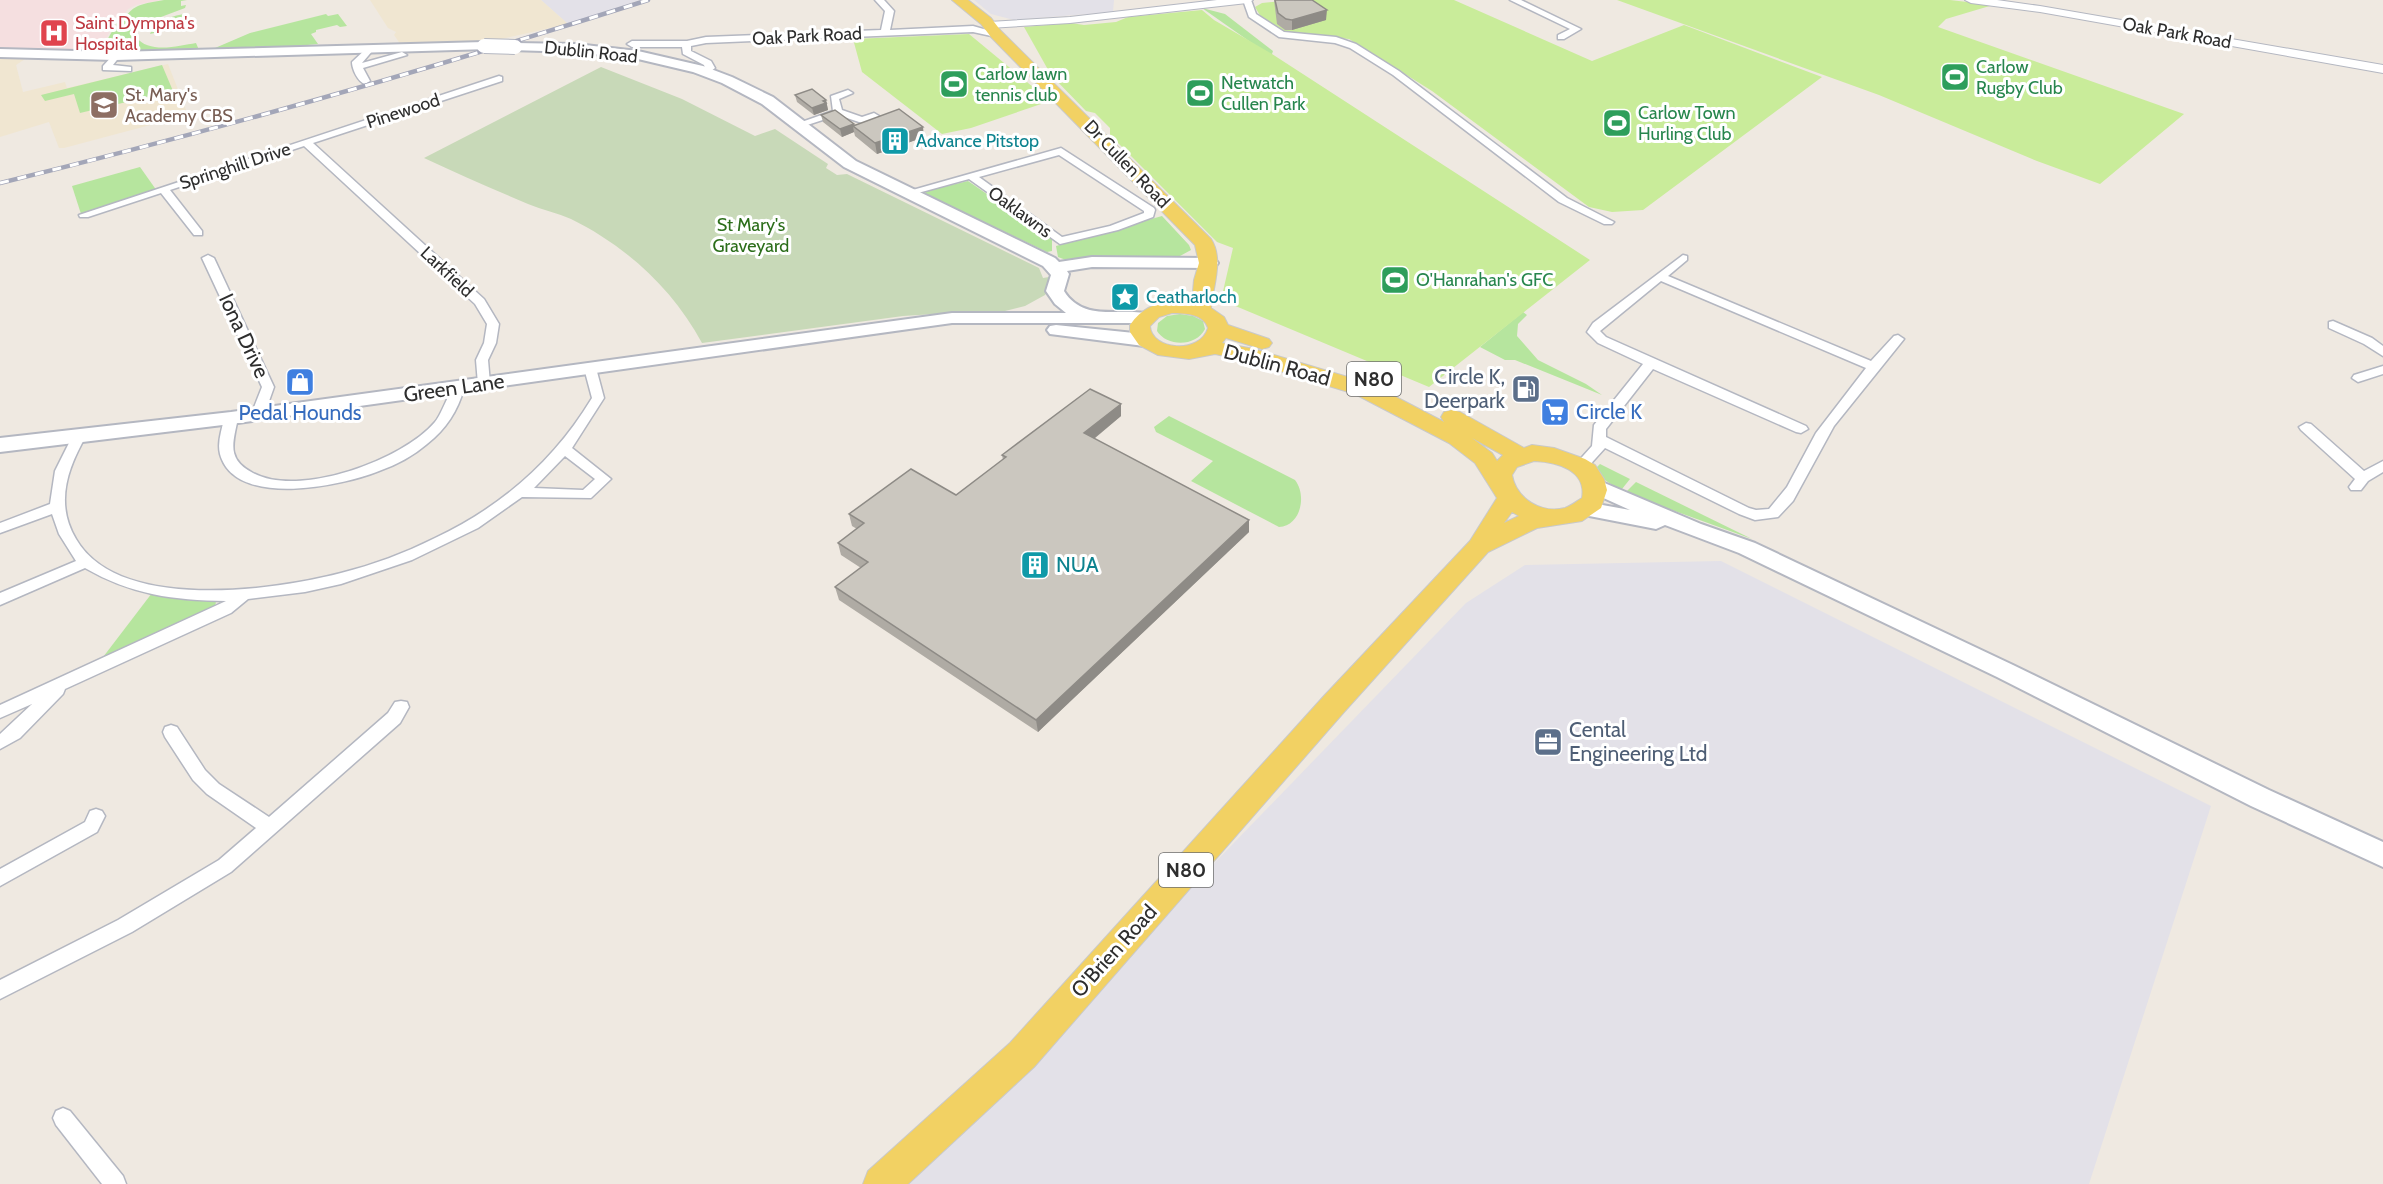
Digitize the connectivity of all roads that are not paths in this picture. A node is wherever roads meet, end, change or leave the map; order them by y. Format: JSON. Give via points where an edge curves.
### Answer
{"nodes":[{"id":1,"x":879,"y":0,"type":"edge"},
{"id":2,"x":959,"y":0,"type":"edge"},
{"id":3,"x":1247,"y":0,"type":"edge"},
{"id":4,"x":1514,"y":0,"type":"edge"},
{"id":5,"x":1971,"y":0,"type":"edge"},
{"id":6,"x":986,"y":27,"type":"junction"},
{"id":7,"x":885,"y":32,"type":"junction"},
{"id":8,"x":1561,"y":37,"type":"dead end"},
{"id":9,"x":632,"y":44,"type":"dead end"},
{"id":10,"x":687,"y":44,"type":"junction"},
{"id":11,"x":369,"y":49,"type":"junction"},
{"id":12,"x":0,"y":53,"type":"edge"},
{"id":13,"x":402,"y":55,"type":"dead end"},
{"id":14,"x":115,"y":56,"type":"junction"},
{"id":15,"x":357,"y":68,"type":"junction"},
{"id":16,"x":128,"y":69,"type":"dead end"},
{"id":17,"x":2383,"y":69,"type":"edge"},
{"id":18,"x":706,"y":72,"type":"junction"},
{"id":19,"x":499,"y":79,"type":"dead end"},
{"id":20,"x":365,"y":81,"type":"dead end"},
{"id":21,"x":848,"y":93,"type":"dead end"},
{"id":22,"x":838,"y":112,"type":"junction"},
{"id":23,"x":874,"y":116,"type":"edge"},
{"id":24,"x":798,"y":125,"type":"junction"},
{"id":25,"x":307,"y":143,"type":"junction"},
{"id":26,"x":971,"y":176,"type":"junction"},
{"id":27,"x":164,"y":190,"type":"junction"},
{"id":28,"x":907,"y":193,"type":"junction"},
{"id":29,"x":84,"y":215,"type":"dead end"},
{"id":30,"x":1608,"y":222,"type":"dead end"},
{"id":31,"x":198,"y":233,"type":"dead end"},
{"id":32,"x":208,"y":258,"type":"dead end"},
{"id":33,"x":1683,"y":258,"type":"dead end"},
{"id":34,"x":1056,"y":268,"type":"junction"},
{"id":35,"x":1207,"y":272,"type":"junction"},
{"id":36,"x":1660,"y":277,"type":"junction"},
{"id":37,"x":1054,"y":293,"type":"junction"},
{"id":38,"x":1170,"y":306,"type":"junction"},
{"id":39,"x":1201,"y":310,"type":"junction"},
{"id":40,"x":1092,"y":316,"type":"junction"},
{"id":41,"x":1001,"y":317,"type":"junction"},
{"id":42,"x":1145,"y":318,"type":"junction"},
{"id":43,"x":1054,"y":321,"type":"junction"},
{"id":44,"x":908,"y":325,"type":"junction"},
{"id":45,"x":2333,"y":325,"type":"dead end"},
{"id":46,"x":1218,"y":329,"type":"junction"},
{"id":47,"x":1898,"y":339,"type":"dead end"},
{"id":48,"x":1143,"y":340,"type":"junction"},
{"id":49,"x":1201,"y":349,"type":"junction"},
{"id":50,"x":2383,"y":352,"type":"edge"},
{"id":51,"x":1651,"y":363,"type":"junction"},
{"id":52,"x":1872,"y":366,"type":"junction"},
{"id":53,"x":590,"y":368,"type":"junction"},
{"id":54,"x":2383,"y":370,"type":"edge"},
{"id":55,"x":2358,"y":378,"type":"dead end"},
{"id":56,"x":484,"y":384,"type":"junction"},
{"id":57,"x":458,"y":388,"type":"junction"},
{"id":58,"x":258,"y":414,"type":"junction"},
{"id":59,"x":231,"y":418,"type":"junction"},
{"id":60,"x":2306,"y":427,"type":"dead end"},
{"id":61,"x":1801,"y":429,"type":"dead end"},
{"id":62,"x":78,"y":436,"type":"junction"},
{"id":63,"x":1600,"y":440,"type":"junction"},
{"id":64,"x":0,"y":445,"type":"edge"},
{"id":65,"x":566,"y":450,"type":"junction"},
{"id":66,"x":1520,"y":455,"type":"junction"},
{"id":67,"x":1581,"y":466,"type":"junction"},
{"id":68,"x":2383,"y":466,"type":"edge"},
{"id":69,"x":1595,"y":486,"type":"junction"},
{"id":70,"x":1503,"y":491,"type":"junction"},
{"id":71,"x":520,"y":492,"type":"junction"},
{"id":72,"x":56,"y":507,"type":"junction"},
{"id":73,"x":1586,"y":509,"type":"junction"},
{"id":74,"x":1560,"y":518,"type":"junction"},
{"id":75,"x":0,"y":528,"type":"edge"},
{"id":76,"x":1693,"y":529,"type":"junction"},
{"id":77,"x":1479,"y":546,"type":"junction"},
{"id":78,"x":86,"y":562,"type":"junction"},
{"id":79,"x":245,"y":594,"type":"junction"},
{"id":80,"x":0,"y":599,"type":"edge"},
{"id":81,"x":63,"y":683,"type":"junction"},
{"id":82,"x":401,"y":707,"type":"dead end"},
{"id":83,"x":0,"y":712,"type":"edge"},
{"id":84,"x":171,"y":732,"type":"dead end"},
{"id":85,"x":0,"y":742,"type":"edge"},
{"id":86,"x":96,"y":816,"type":"dead end"},
{"id":87,"x":269,"y":827,"type":"junction"},
{"id":88,"x":2383,"y":855,"type":"edge"},
{"id":89,"x":0,"y":878,"type":"edge"},
{"id":90,"x":0,"y":990,"type":"edge"},
{"id":91,"x":63,"y":1118,"type":"dead end"},
{"id":92,"x":115,"y":1184,"type":"edge"},
{"id":93,"x":881,"y":1184,"type":"edge"}],
"edges":[{"from":1,"to":7,"type":"street","via":[[890,11]]},
{"from":2,"to":6,"type":"main road","name":"Dr Cullen Road"},
{"from":3,"to":6,"type":"street","name":"Oak Park Road"},
{"from":3,"to":30,"type":"street","via":[[1252,15],[1282,35],[1336,40],[1353,46],[1396,73],[1563,200]]},
{"from":4,"to":8,"type":"street","via":[[1577,29]]},
{"from":5,"to":17,"type":"street","name":"Oak Park Road"},
{"from":6,"to":7,"type":"street","name":"Oak Park Road"},
{"from":6,"to":35,"type":"main road","name":"Dr Cullen Road","via":[[1204,243]]},
{"from":7,"to":10,"type":"street","name":"Oak Park Road"},
{"from":9,"to":10,"type":"street","name":"Oak Park Road"},
{"from":10,"to":18,"type":"street","via":[[686,52],[708,63],[710,68]]},
{"from":11,"to":14,"type":"main road","name":"Dublin Road"},
{"from":11,"to":15,"type":"street","via":[[357,62]]},
{"from":11,"to":18,"type":"main road","name":"Dublin Road","bridge":true,"via":[[515,46],[600,50]]},
{"from":12,"to":14,"type":"main road","name":"Dublin Road"},
{"from":13,"to":15,"type":"street"},
{"from":14,"to":16,"type":"street","via":[[106,68]]},
{"from":15,"to":20,"type":"street"},
{"from":18,"to":24,"type":"main road","name":"Dublin Road","via":[[756,93]]},
{"from":19,"to":25,"type":"street","name":"Pinewood"},
{"from":21,"to":22,"type":"street","via":[[834,98]]},
{"from":22,"to":23,"type":"street","via":[[862,120]]},
{"from":22,"to":24,"type":"street"},
{"from":24,"to":28,"type":"main road","name":"Dublin Road","via":[[850,164]]},
{"from":25,"to":27,"type":"street","name":"Springhill Drive"},
{"from":25,"to":56,"type":"street","name":"Larkfield","via":[[480,302],[493,324],[482,360]]},
{"from":26,"to":26,"type":"street","name":"Oaklawns","via":[[1061,151],[1150,210],[1149,215],[1060,242]]},
{"from":26,"to":28,"type":"street","name":"Oaklawns"},
{"from":27,"to":29,"type":"street","name":"Springhill Drive"},
{"from":27,"to":31,"type":"street","name":"Springhill Drive"},
{"from":28,"to":34,"type":"main road","name":"Dublin Road"},
{"from":32,"to":58,"type":"street","name":"Iona Drive","via":[[268,387]]},
{"from":33,"to":36,"type":"street"},
{"from":34,"to":35,"type":"main road","via":[[1092,262]]},
{"from":34,"to":37,"type":"main road","via":[[1060,274]]},
{"from":35,"to":38,"type":"main road"},
{"from":35,"to":39,"type":"main road"},
{"from":36,"to":51,"type":"street","via":[[1593,332]]},
{"from":36,"to":52,"type":"street"},
{"from":37,"to":40,"type":"main road","via":[[1067,307]]},
{"from":37,"to":41,"type":"main road"},
{"from":37,"to":43,"type":"main road"},
{"from":38,"to":39,"type":"main road"},
{"from":38,"to":42,"type":"main road"},
{"from":39,"to":46,"type":"main road","via":[[1216,321]]},
{"from":40,"to":42,"type":"main road"},
{"from":40,"to":43,"type":"main road"},
{"from":41,"to":43,"type":"main road"},
{"from":41,"to":44,"type":"main road","via":[[952,318]]},
{"from":42,"to":48,"type":"main road","via":[[1140,325]]},
{"from":43,"to":44,"type":"main road","via":[[954,329]]},
{"from":43,"to":48,"type":"main road"},
{"from":44,"to":53,"type":"main road","name":"Green Lane"},
{"from":45,"to":50,"type":"street"},
{"from":46,"to":49,"type":"main road","via":[[1216,336]]},
{"from":46,"to":66,"type":"main road","name":"Dublin Road","number":"N80","via":[[1389,385]]},
{"from":47,"to":52,"type":"street"},
{"from":48,"to":49,"type":"main road","number":"N80","via":[[1170,352]]},
{"from":49,"to":70,"type":"main road","name":"Dublin Road","number":"N80","via":[[1247,354],[1363,389],[1457,438],[1484,458]]},
{"from":51,"to":61,"type":"street"},
{"from":51,"to":63,"type":"street","via":[[1599,428]]},
{"from":52,"to":63,"type":"street","via":[[1820,437],[1785,501],[1773,514],[1744,511]]},
{"from":53,"to":56,"type":"main road","name":"Green Lane"},
{"from":53,"to":65,"type":"street","via":[[598,398]]},
{"from":54,"to":55,"type":"street"},
{"from":56,"to":57,"type":"main road","name":"Green Lane"},
{"from":57,"to":58,"type":"main road","name":"Green Lane"},
{"from":57,"to":59,"type":"street","via":[[446,418],[416,446],[371,469],[329,481],[260,482],[238,472],[228,459],[225,446]]},
{"from":58,"to":59,"type":"main road","name":"Green Lane"},
{"from":59,"to":62,"type":"main road","name":"Green Lane"},
{"from":60,"to":68,"type":"street","via":[[2360,483]]},
{"from":62,"to":64,"type":"main road","name":"Green Lane"},
{"from":62,"to":72,"type":"street","via":[[63,466]]},
{"from":63,"to":67,"type":"street","via":[[1599,447]]},
{"from":65,"to":71,"type":"street"},
{"from":65,"to":71,"type":"street","via":[[604,479],[586,495]]},
{"from":66,"to":67,"type":"main road","via":[[1558,455]]},
{"from":66,"to":70,"type":"main road","number":"N80","via":[[1498,474]]},
{"from":67,"to":69,"type":"main road"},
{"from":69,"to":73,"type":"main road","via":[[1593,502]]},
{"from":69,"to":76,"type":"main road"},
{"from":70,"to":74,"type":"main road","number":"N80","via":[[1531,513]]},
{"from":70,"to":77,"type":"main road","name":"O'Brien Road","number":"N80"},
{"from":71,"to":79,"type":"street","via":[[467,528],[406,557],[334,580]]},
{"from":72,"to":75,"type":"street"},
{"from":72,"to":78,"type":"street","via":[[70,542]]},
{"from":73,"to":74,"type":"main road","number":"N80"},
{"from":73,"to":76,"type":"main road"},
{"from":74,"to":77,"type":"main road","name":"O'Brien Road","number":"N80","via":[[1532,520]]},
{"from":76,"to":88,"type":"main road","via":[[1779,563]]},
{"from":77,"to":93,"type":"main road","name":"O'Brien Road","number":"N80","via":[[1022,1055]]},
{"from":78,"to":79,"type":"street","via":[[128,583],[175,594]]},
{"from":78,"to":80,"type":"street"},
{"from":79,"to":81,"type":"street","via":[[226,609]]},
{"from":81,"to":83,"type":"street"},
{"from":81,"to":85,"type":"street","via":[[14,733]]},
{"from":82,"to":87,"type":"street","via":[[394,718]]},
{"from":84,"to":87,"type":"street","via":[[213,789]]},
{"from":86,"to":89,"type":"street","via":[[91,826]]},
{"from":87,"to":90,"type":"street","via":[[225,866],[171,900]]},
{"from":91,"to":92,"type":"street"}]}
